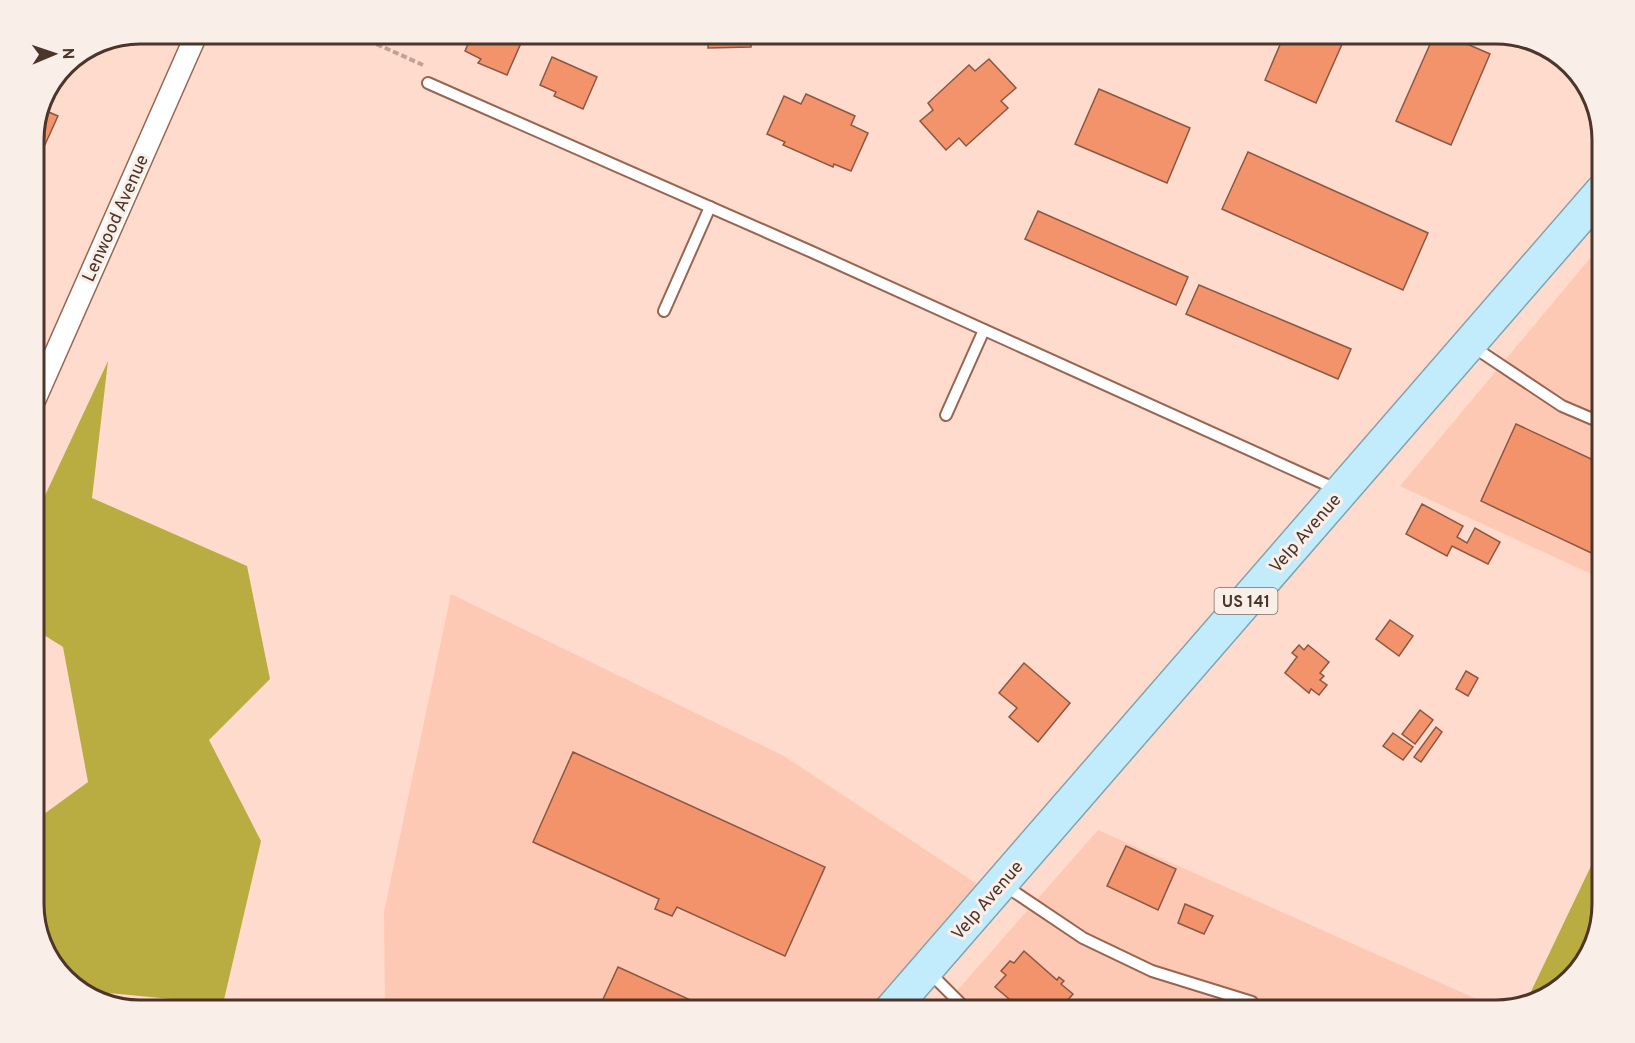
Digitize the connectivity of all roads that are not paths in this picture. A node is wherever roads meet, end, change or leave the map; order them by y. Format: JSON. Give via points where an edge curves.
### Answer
{"nodes":[{"id":1,"x":192,"y":44,"type":"edge"},
{"id":2,"x":428,"y":83,"type":"dead end"},
{"id":3,"x":1592,"y":203,"type":"edge"},
{"id":4,"x":710,"y":207,"type":"junction"},
{"id":5,"x":664,"y":311,"type":"dead end"},
{"id":6,"x":984,"y":330,"type":"junction"},
{"id":7,"x":1469,"y":344,"type":"junction"},
{"id":8,"x":44,"y":379,"type":"edge"},
{"id":9,"x":946,"y":414,"type":"dead end"},
{"id":10,"x":1592,"y":419,"type":"edge"},
{"id":11,"x":1341,"y":491,"type":"junction"},
{"id":12,"x":1001,"y":884,"type":"junction"},
{"id":13,"x":926,"y":970,"type":"junction"},
{"id":14,"x":900,"y":1000,"type":"edge"},
{"id":15,"x":957,"y":1000,"type":"edge"},
{"id":16,"x":1246,"y":1000,"type":"edge"}],
"edges":[{"from":1,"to":8,"type":"street","name":"Lenwood Avenue"},
{"from":2,"to":4,"type":"lane"},
{"from":3,"to":7,"type":"main road","name":"Velp Avenue","number":"US 141"},
{"from":4,"to":5,"type":"lane"},
{"from":4,"to":6,"type":"lane"},
{"from":6,"to":9,"type":"lane"},
{"from":6,"to":11,"type":"lane"},
{"from":7,"to":10,"type":"lane","via":[[1562,406]]},
{"from":7,"to":11,"type":"main road","name":"Velp Avenue","number":"US 141"},
{"from":11,"to":12,"type":"main road","name":"Velp Avenue","number":"US 141"},
{"from":12,"to":13,"type":"main road","name":"Velp Avenue","number":"US 141"},
{"from":12,"to":16,"type":"lane","via":[[1083,938],[1152,971]]},
{"from":13,"to":14,"type":"main road","name":"Velp Avenue","number":"US 141"},
{"from":13,"to":15,"type":"lane"}]}
